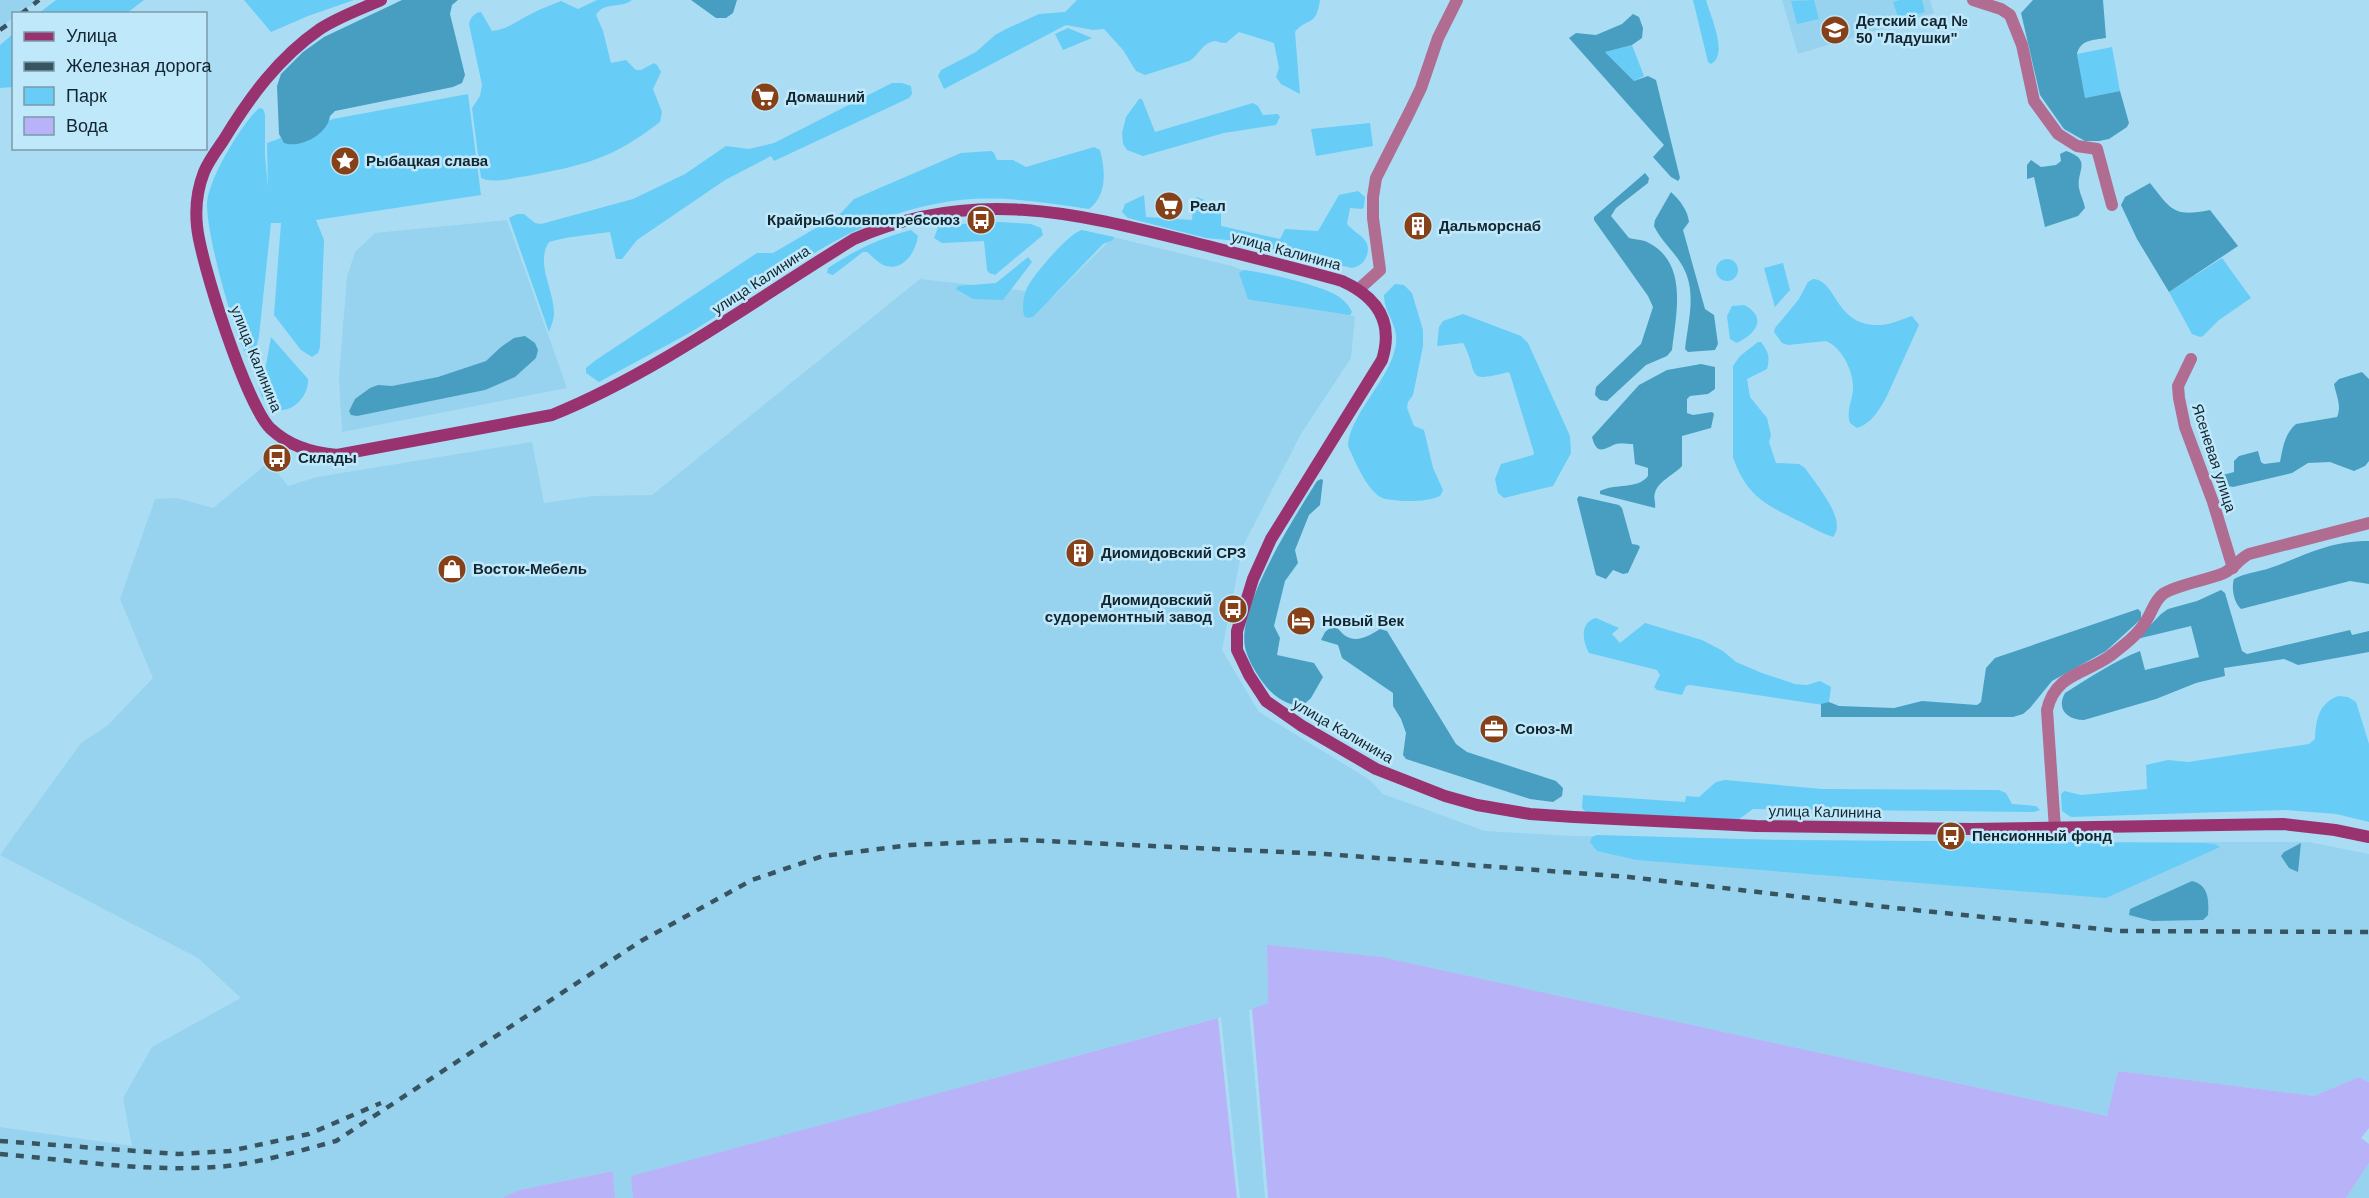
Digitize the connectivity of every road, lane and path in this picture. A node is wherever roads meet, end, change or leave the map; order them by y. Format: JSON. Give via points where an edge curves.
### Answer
{"nodes":[{"id":1,"x":381,"y":0,"type":"edge"},
{"id":2,"x":1457,"y":0,"type":"edge"},
{"id":3,"x":1973,"y":0,"type":"edge"},
{"id":4,"x":2112,"y":205,"type":"dead end"},
{"id":5,"x":1359,"y":289,"type":"junction"},
{"id":6,"x":2191,"y":359,"type":"dead end"},
{"id":7,"x":2369,"y":523,"type":"edge"},
{"id":8,"x":2233,"y":568,"type":"junction"},
{"id":9,"x":2055,"y":829,"type":"junction"},
{"id":10,"x":2369,"y":837,"type":"edge"}],
"edges":[{"from":1,"to":5,"type":"main road","name":"улица Калинина","via":[[322,27],[271,71],[205,171],[196,202],[197,229],[208,274],[257,409],[270,429],[307,450],[337,455],[552,415],[583,403],[695,340],[854,239],[881,227],[934,213],[978,208],[1030,209],[1100,219],[1295,267]]},
{"from":2,"to":5,"type":"street","via":[[1410,111],[1376,178],[1373,218],[1380,270]]},
{"from":3,"to":4,"type":"street","via":[[2010,15],[2022,45],[2034,101],[2058,134],[2077,146],[2097,149]]},
{"from":5,"to":9,"type":"main road","name":"улица Калинина","via":[[1385,324],[1382,360],[1263,556],[1237,631],[1237,650],[1266,701],[1376,769],[1445,796],[1530,814],[1756,826]]},
{"from":6,"to":8,"type":"street","name":"Ясеневая улица","via":[[2178,386],[2181,408]]},
{"from":7,"to":8,"type":"street","via":[[2249,554]]},
{"from":8,"to":9,"type":"street","via":[[2164,593],[2130,639],[2107,658],[2057,686],[2047,710]]},
{"from":9,"to":10,"type":"main road","name":"улица Калинина","via":[[2283,824]]}]}
